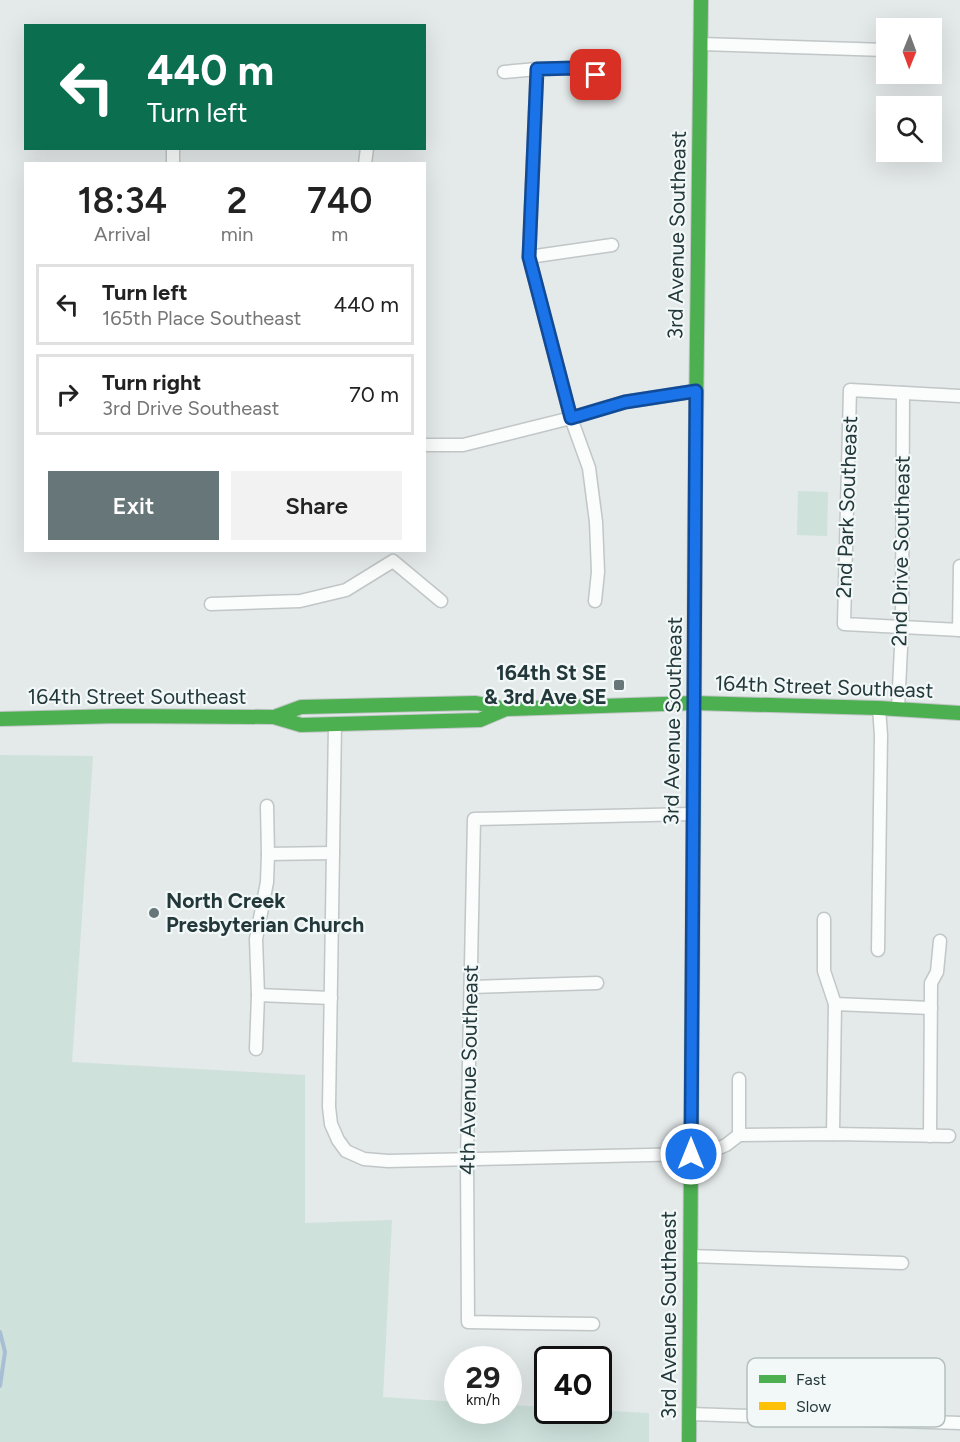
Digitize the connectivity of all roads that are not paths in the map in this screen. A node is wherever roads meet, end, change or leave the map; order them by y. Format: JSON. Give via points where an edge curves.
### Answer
{"nodes":[{"id":1,"x":701,"y":0,"type":"edge"},
{"id":2,"x":701,"y":44,"type":"junction"},
{"id":3,"x":876,"y":50,"type":"edge"},
{"id":4,"x":537,"y":69,"type":"junction"},
{"id":5,"x":504,"y":72,"type":"dead end"},
{"id":6,"x":596,"y":75,"type":"dead end"},
{"id":7,"x":612,"y":245,"type":"dead end"},
{"id":8,"x":529,"y":257,"type":"junction"},
{"id":9,"x":696,"y":391,"type":"junction"},
{"id":10,"x":903,"y":393,"type":"junction"},
{"id":11,"x":960,"y":396,"type":"edge"},
{"id":12,"x":571,"y":418,"type":"junction"},
{"id":13,"x":426,"y":445,"type":"edge"},
{"id":14,"x":396,"y":556,"type":"edge"},
{"id":15,"x":960,"y":566,"type":"edge"},
{"id":16,"x":441,"y":601,"type":"dead end"},
{"id":17,"x":595,"y":601,"type":"dead end"},
{"id":18,"x":212,"y":604,"type":"dead end"},
{"id":19,"x":902,"y":627,"type":"junction"},
{"id":20,"x":959,"y":630,"type":"edge"},
{"id":21,"x":694,"y":703,"type":"junction"},
{"id":22,"x":879,"y":708,"type":"junction"},
{"id":23,"x":506,"y":709,"type":"junction"},
{"id":24,"x":898,"y":709,"type":"junction"},
{"id":25,"x":960,"y":712,"type":"edge"},
{"id":26,"x":274,"y":717,"type":"junction"},
{"id":27,"x":0,"y":719,"type":"edge"},
{"id":28,"x":335,"y":724,"type":"junction"},
{"id":29,"x":267,"y":806,"type":"dead end"},
{"id":30,"x":692,"y":814,"type":"junction"},
{"id":31,"x":333,"y":853,"type":"junction"},
{"id":32,"x":268,"y":854,"type":"junction"},
{"id":33,"x":824,"y":919,"type":"dead end"},
{"id":34,"x":940,"y":941,"type":"dead end"},
{"id":35,"x":878,"y":950,"type":"dead end"},
{"id":36,"x":597,"y":983,"type":"dead end"},
{"id":37,"x":471,"y":987,"type":"junction"},
{"id":38,"x":258,"y":995,"type":"junction"},
{"id":39,"x":331,"y":998,"type":"junction"},
{"id":40,"x":835,"y":1004,"type":"junction"},
{"id":41,"x":931,"y":1008,"type":"junction"},
{"id":42,"x":256,"y":1049,"type":"dead end"},
{"id":43,"x":739,"y":1079,"type":"dead end"},
{"id":44,"x":833,"y":1134,"type":"junction"},
{"id":45,"x":739,"y":1135,"type":"junction"},
{"id":46,"x":930,"y":1136,"type":"junction"},
{"id":47,"x":949,"y":1136,"type":"dead end"},
{"id":48,"x":691,"y":1154,"type":"junction"},
{"id":49,"x":467,"y":1160,"type":"junction"},
{"id":50,"x":690,"y":1256,"type":"junction"},
{"id":51,"x":902,"y":1263,"type":"dead end"},
{"id":52,"x":593,"y":1324,"type":"dead end"},
{"id":53,"x":690,"y":1414,"type":"junction"},
{"id":54,"x":747,"y":1416,"type":"edge"},
{"id":55,"x":945,"y":1422,"type":"edge"},
{"id":56,"x":960,"y":1423,"type":"edge"},
{"id":57,"x":689,"y":1442,"type":"edge"}],
"edges":[{"from":1,"to":2,"type":"street","name":"3rd Avenue Southeast"},
{"from":2,"to":3,"type":"street"},
{"from":2,"to":9,"type":"street","name":"3rd Avenue Southeast"},
{"from":4,"to":5,"type":"street"},
{"from":4,"to":6,"type":"street","via":[[575,68]]},
{"from":4,"to":8,"type":"street"},
{"from":7,"to":8,"type":"street"},
{"from":8,"to":12,"type":"street"},
{"from":9,"to":12,"type":"street","via":[[625,402]]},
{"from":9,"to":21,"type":"street","name":"3rd Avenue Southeast"},
{"from":10,"to":11,"type":"street"},
{"from":10,"to":19,"type":"street","name":"2nd Drive Southeast"},
{"from":10,"to":19,"type":"street","name":"2nd Park Southeast","via":[[850,390],[844,624]]},
{"from":12,"to":13,"type":"street","via":[[463,445]]},
{"from":12,"to":17,"type":"street","via":[[589,468],[596,522]]},
{"from":14,"to":16,"type":"street"},
{"from":14,"to":18,"type":"street","via":[[346,590],[300,601]]},
{"from":15,"to":20,"type":"street"},
{"from":19,"to":20,"type":"street"},
{"from":19,"to":24,"type":"street","name":"2nd Drive Southeast"},
{"from":21,"to":22,"type":"street","name":"164th Street Southeast"},
{"from":21,"to":23,"type":"street","name":"164th Street Southeast"},
{"from":21,"to":30,"type":"street","name":"3rd Avenue Southeast"},
{"from":22,"to":24,"type":"street","name":"164th Street Southeast"},
{"from":22,"to":35,"type":"street"},
{"from":23,"to":26,"type":"street","name":"164th Street Southeast","via":[[476,703],[301,707]]},
{"from":23,"to":28,"type":"street","name":"164th Street Southeast","via":[[480,720]]},
{"from":24,"to":25,"type":"street","name":"164th Street Southeast"},
{"from":26,"to":27,"type":"street","name":"164th Street Southeast"},
{"from":26,"to":28,"type":"street","name":"164th Street Southeast","via":[[301,725]]},
{"from":28,"to":31,"type":"street"},
{"from":29,"to":32,"type":"street"},
{"from":30,"to":37,"type":"street","name":"4th Avenue Southeast","via":[[474,819]]},
{"from":30,"to":48,"type":"street","name":"3rd Avenue Southeast"},
{"from":31,"to":32,"type":"street"},
{"from":31,"to":39,"type":"street"},
{"from":32,"to":38,"type":"street","via":[[256,939]]},
{"from":33,"to":40,"type":"street","via":[[824,971]]},
{"from":34,"to":41,"type":"street","via":[[931,983]]},
{"from":36,"to":37,"type":"street"},
{"from":37,"to":49,"type":"street","name":"4th Avenue Southeast"},
{"from":38,"to":39,"type":"street"},
{"from":38,"to":42,"type":"street"},
{"from":39,"to":49,"type":"street","via":[[329,1107],[331,1124],[346,1150],[364,1159],[388,1161]]},
{"from":40,"to":41,"type":"street"},
{"from":40,"to":44,"type":"street"},
{"from":41,"to":46,"type":"street"},
{"from":43,"to":45,"type":"street"},
{"from":44,"to":45,"type":"street"},
{"from":44,"to":46,"type":"street"},
{"from":45,"to":48,"type":"street","via":[[710,1152]]},
{"from":46,"to":47,"type":"street"},
{"from":48,"to":49,"type":"street"},
{"from":48,"to":50,"type":"street","name":"3rd Avenue Southeast"},
{"from":49,"to":52,"type":"street","name":"4th Avenue Southeast","via":[[468,1322]]},
{"from":50,"to":51,"type":"street"},
{"from":50,"to":53,"type":"street","name":"3rd Avenue Southeast"},
{"from":53,"to":54,"type":"street"},
{"from":53,"to":57,"type":"street","name":"3rd Avenue Southeast"},
{"from":55,"to":56,"type":"street"}]}
